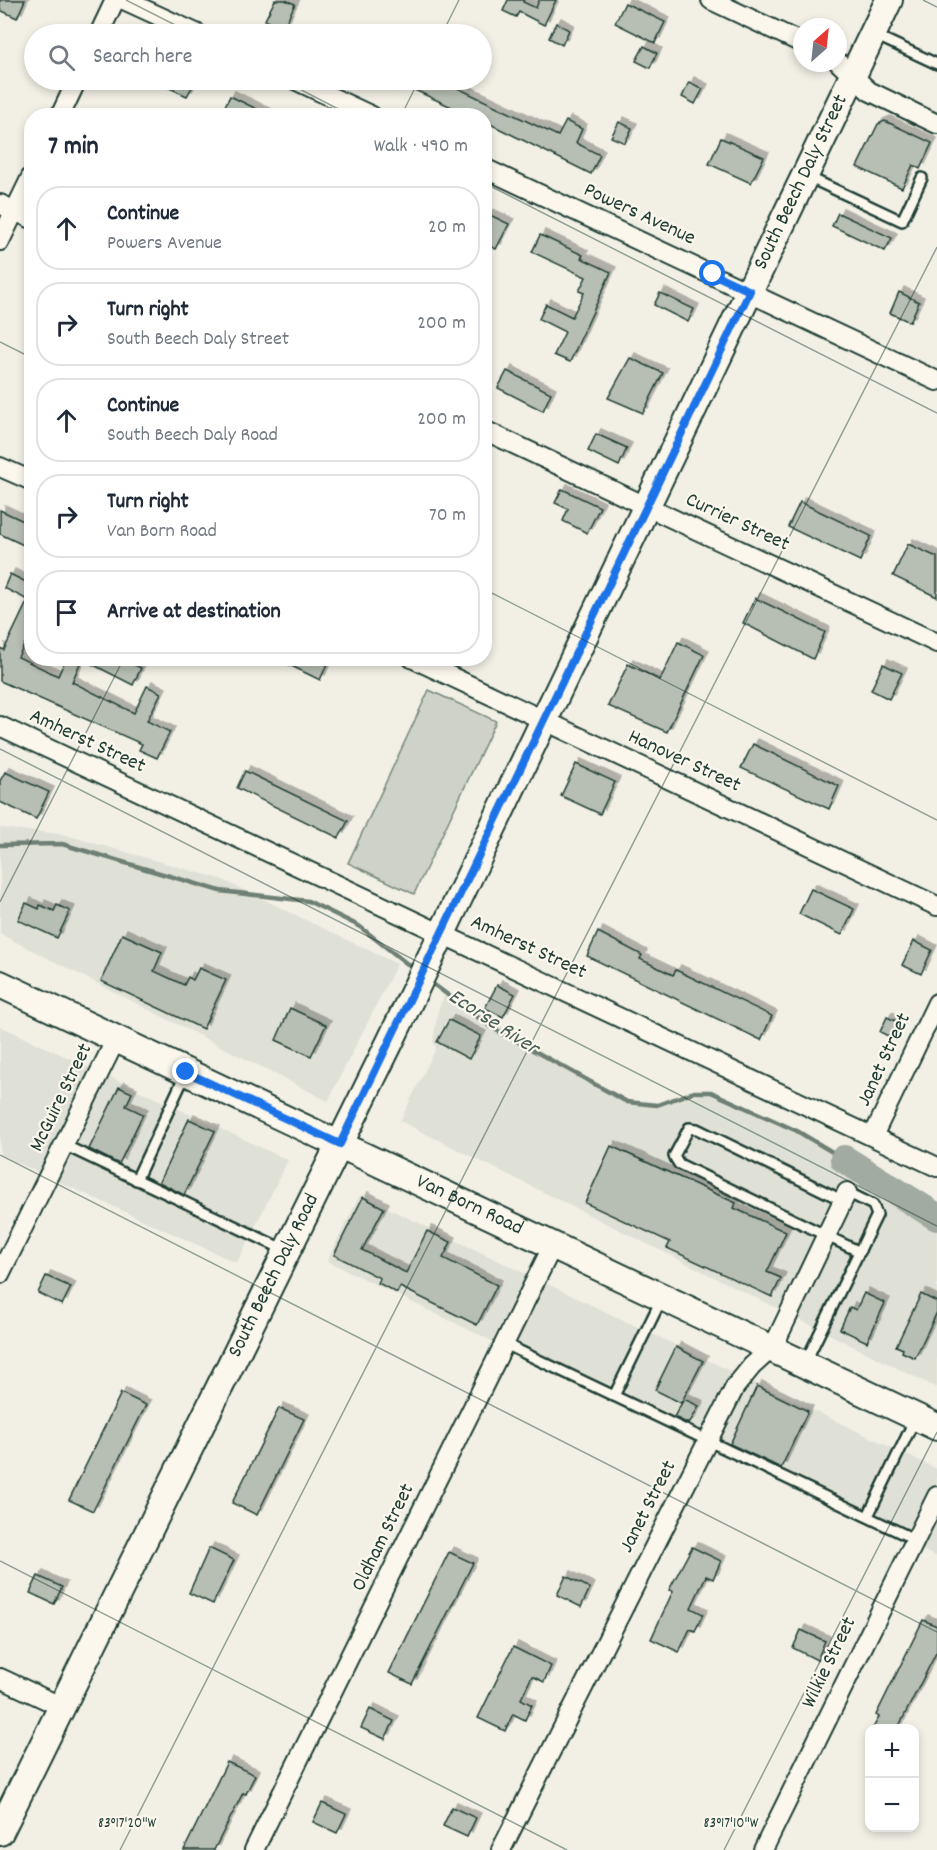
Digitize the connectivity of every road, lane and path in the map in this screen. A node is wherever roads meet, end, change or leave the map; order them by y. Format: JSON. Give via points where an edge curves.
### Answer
{"nodes":[{"id":1,"x":115,"y":0,"type":"edge"},
{"id":2,"x":124,"y":0,"type":"edge"},
{"id":3,"x":711,"y":0,"type":"edge"},
{"id":4,"x":889,"y":0,"type":"edge"},
{"id":5,"x":104,"y":24,"type":"edge"},
{"id":6,"x":176,"y":24,"type":"edge"},
{"id":7,"x":873,"y":34,"type":"junction"},
{"id":8,"x":793,"y":39,"type":"edge"},
{"id":9,"x":937,"y":64,"type":"edge"},
{"id":10,"x":847,"y":69,"type":"edge"},
{"id":11,"x":847,"y":71,"type":"edge"},
{"id":12,"x":845,"y":72,"type":"edge"},
{"id":13,"x":72,"y":90,"type":"edge"},
{"id":14,"x":316,"y":90,"type":"edge"},
{"id":15,"x":64,"y":108,"type":"edge"},
{"id":16,"x":355,"y":108,"type":"edge"},
{"id":17,"x":937,"y":124,"type":"edge"},
{"id":18,"x":492,"y":172,"type":"edge"},
{"id":19,"x":806,"y":176,"type":"junction"},
{"id":20,"x":922,"y":178,"type":"dead end"},
{"id":21,"x":24,"y":186,"type":"edge"},
{"id":22,"x":7,"y":208,"type":"edge"},
{"id":23,"x":24,"y":215,"type":"edge"},
{"id":24,"x":0,"y":241,"type":"edge"},
{"id":25,"x":750,"y":291,"type":"junction"},
{"id":26,"x":937,"y":381,"type":"edge"},
{"id":27,"x":492,"y":434,"type":"edge"},
{"id":28,"x":0,"y":467,"type":"edge"},
{"id":29,"x":24,"y":478,"type":"edge"},
{"id":30,"x":645,"y":505,"type":"junction"},
{"id":31,"x":937,"y":643,"type":"edge"},
{"id":32,"x":429,"y":666,"type":"edge"},
{"id":33,"x":543,"y":720,"type":"junction"},
{"id":34,"x":0,"y":726,"type":"edge"},
{"id":35,"x":937,"y":906,"type":"edge"},
{"id":36,"x":442,"y":932,"type":"junction"},
{"id":37,"x":0,"y":984,"type":"edge"},
{"id":38,"x":937,"y":1003,"type":"edge"},
{"id":39,"x":116,"y":1039,"type":"junction"},
{"id":40,"x":186,"y":1072,"type":"junction"},
{"id":41,"x":873,"y":1136,"type":"junction"},
{"id":42,"x":64,"y":1144,"type":"junction"},
{"id":43,"x":340,"y":1144,"type":"junction"},
{"id":44,"x":937,"y":1167,"type":"edge"},
{"id":45,"x":136,"y":1180,"type":"junction"},
{"id":46,"x":845,"y":1197,"type":"junction"},
{"id":47,"x":826,"y":1237,"type":"junction"},
{"id":48,"x":553,"y":1245,"type":"junction"},
{"id":49,"x":287,"y":1251,"type":"junction"},
{"id":50,"x":860,"y":1252,"type":"junction"},
{"id":51,"x":0,"y":1274,"type":"edge"},
{"id":52,"x":663,"y":1296,"type":"junction"},
{"id":53,"x":505,"y":1344,"type":"junction"},
{"id":54,"x":772,"y":1347,"type":"junction"},
{"id":55,"x":805,"y":1363,"type":"junction"},
{"id":56,"x":614,"y":1396,"type":"junction"},
{"id":57,"x":927,"y":1422,"type":"edge"},
{"id":58,"x":708,"y":1442,"type":"junction"},
{"id":59,"x":937,"y":1496,"type":"edge"},
{"id":60,"x":868,"y":1516,"type":"junction"},
{"id":61,"x":916,"y":1540,"type":"junction"},
{"id":62,"x":0,"y":1678,"type":"edge"},
{"id":63,"x":62,"y":1707,"type":"junction"},
{"id":64,"x":0,"y":1832,"type":"edge"},
{"id":65,"x":254,"y":1850,"type":"edge"},
{"id":66,"x":501,"y":1850,"type":"edge"},
{"id":67,"x":763,"y":1850,"type":"edge"}],
"edges":[{"from":1,"to":5,"type":"street"},
{"from":2,"to":6,"type":"street"},
{"from":3,"to":8,"type":"street"},
{"from":4,"to":7,"type":"main road","name":"South Beech Daly Street"},
{"from":7,"to":9,"type":"lane"},
{"from":7,"to":10,"type":"main road","name":"South Beech Daly Street"},
{"from":11,"to":17,"type":"street","via":[[869,92]]},
{"from":12,"to":19,"type":"main road","name":"South Beech Daly Street"},
{"from":13,"to":15,"type":"street"},
{"from":14,"to":16,"type":"street"},
{"from":18,"to":25,"type":"street","name":"Powers Avenue"},
{"from":19,"to":20,"type":"lane","via":[[902,221]]},
{"from":19,"to":25,"type":"main road","name":"South Beech Daly Street"},
{"from":21,"to":22,"type":"street"},
{"from":22,"to":23,"type":"street"},
{"from":22,"to":24,"type":"street"},
{"from":25,"to":26,"type":"street","name":"Powers Avenue"},
{"from":25,"to":30,"type":"main road","name":"South Beech Daly Street"},
{"from":27,"to":30,"type":"street","name":"Currier Street"},
{"from":28,"to":29,"type":"street"},
{"from":30,"to":31,"type":"street","name":"Currier Street"},
{"from":30,"to":33,"type":"main road","name":"South Beech Daly Street"},
{"from":32,"to":33,"type":"street","name":"Hanover Street"},
{"from":33,"to":35,"type":"street","name":"Hanover Street"},
{"from":33,"to":36,"type":"main road","name":"South Beech Daly Road"},
{"from":34,"to":36,"type":"street","name":"Amherst Street"},
{"from":36,"to":41,"type":"street","name":"Amherst Street"},
{"from":36,"to":43,"type":"main road","name":"South Beech Daly Road"},
{"from":37,"to":39,"type":"main road","name":"Van Born Road"},
{"from":38,"to":41,"type":"street","name":"Janet Street"},
{"from":39,"to":40,"type":"main road","name":"Van Born Road"},
{"from":39,"to":42,"type":"street","name":"McGuire Street"},
{"from":40,"to":43,"type":"main road","name":"Van Born Road"},
{"from":40,"to":45,"type":"lane"},
{"from":41,"to":44,"type":"street","name":"Amherst Street"},
{"from":42,"to":45,"type":"lane"},
{"from":42,"to":51,"type":"street","name":"McGuire Street"},
{"from":43,"to":48,"type":"main road","name":"Van Born Road"},
{"from":43,"to":49,"type":"main road","name":"South Beech Daly Road"},
{"from":45,"to":49,"type":"lane"},
{"from":46,"to":47,"type":"street","name":"Janet Street"},
{"from":46,"to":47,"type":"lane","via":[[697,1129],[689,1128],[674,1156],[679,1164]]},
{"from":46,"to":50,"type":"lane","via":[[877,1209]]},
{"from":47,"to":50,"type":"lane"},
{"from":47,"to":54,"type":"street","name":"Janet Street"},
{"from":48,"to":52,"type":"main road","name":"Van Born Road"},
{"from":48,"to":53,"type":"street","name":"Oldham Street"},
{"from":49,"to":63,"type":"main road","name":"South Beech Daly Road"},
{"from":50,"to":55,"type":"lane"},
{"from":52,"to":54,"type":"main road","name":"Van Born Road"},
{"from":52,"to":56,"type":"lane"},
{"from":53,"to":56,"type":"lane"},
{"from":53,"to":65,"type":"street","name":"Oldham Street"},
{"from":54,"to":55,"type":"main road","name":"Van Born Road"},
{"from":54,"to":58,"type":"street","name":"Janet Street","via":[[735,1387]]},
{"from":55,"to":57,"type":"main road","name":"Van Born Road"},
{"from":56,"to":58,"type":"lane"},
{"from":57,"to":60,"type":"lane"},
{"from":58,"to":60,"type":"lane"},
{"from":58,"to":66,"type":"street","name":"Janet Street"},
{"from":59,"to":61,"type":"street","name":"Wilkie Street"},
{"from":60,"to":61,"type":"lane"},
{"from":61,"to":67,"type":"street","name":"Wilkie Street"},
{"from":62,"to":63,"type":"street"},
{"from":63,"to":64,"type":"main road","name":"South Beech Daly Road"}]}
